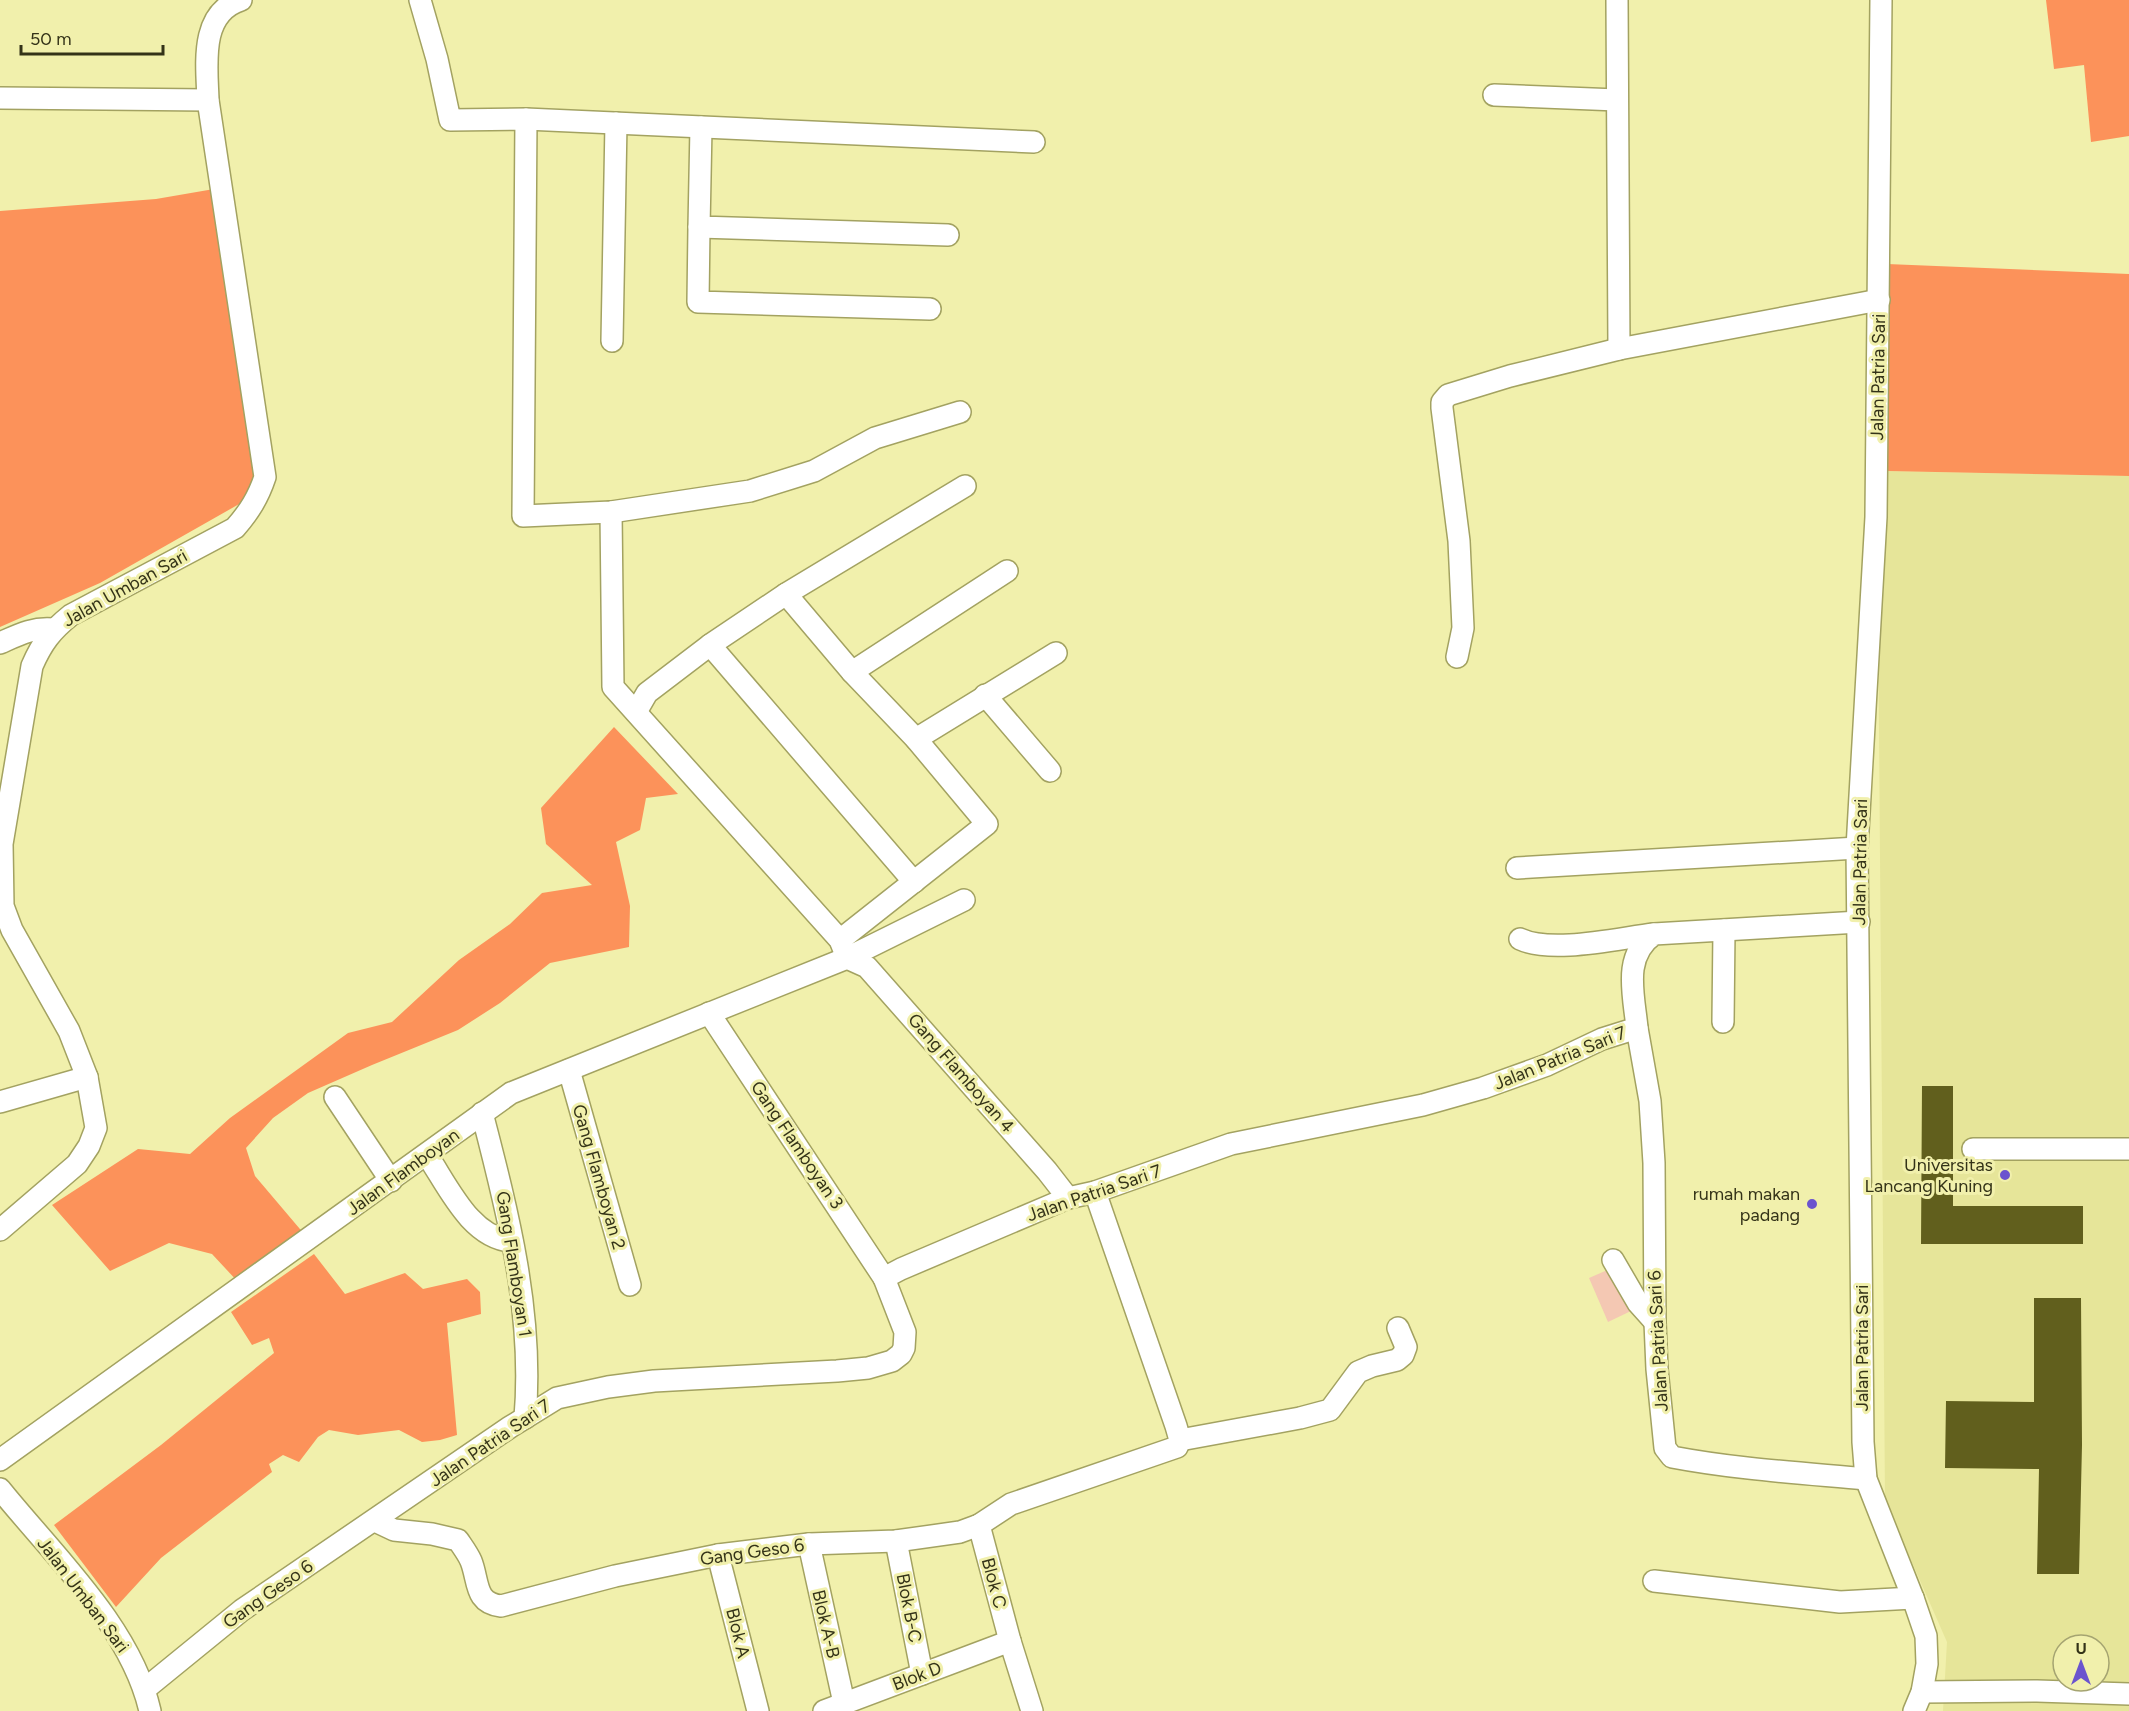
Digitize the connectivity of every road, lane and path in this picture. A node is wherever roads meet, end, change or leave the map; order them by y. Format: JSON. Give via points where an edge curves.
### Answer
{"nodes":[{"id":1,"x":241,"y":0,"type":"edge"},
{"id":2,"x":420,"y":0,"type":"edge"},
{"id":3,"x":1617,"y":0,"type":"edge"},
{"id":4,"x":1881,"y":0,"type":"edge"},
{"id":5,"x":1494,"y":95,"type":"dead end"},
{"id":6,"x":0,"y":98,"type":"edge"},
{"id":7,"x":208,"y":100,"type":"junction"},
{"id":8,"x":1617,"y":100,"type":"junction"},
{"id":9,"x":526,"y":119,"type":"junction"},
{"id":10,"x":616,"y":123,"type":"junction"},
{"id":11,"x":701,"y":127,"type":"junction"},
{"id":12,"x":1034,"y":142,"type":"dead end"},
{"id":13,"x":699,"y":227,"type":"junction"},
{"id":14,"x":948,"y":235,"type":"dead end"},
{"id":15,"x":1879,"y":300,"type":"junction"},
{"id":16,"x":930,"y":309,"type":"dead end"},
{"id":17,"x":612,"y":341,"type":"dead end"},
{"id":18,"x":1619,"y":349,"type":"junction"},
{"id":19,"x":960,"y":412,"type":"dead end"},
{"id":20,"x":965,"y":486,"type":"dead end"},
{"id":21,"x":611,"y":512,"type":"junction"},
{"id":22,"x":1007,"y":571,"type":"dead end"},
{"id":23,"x":786,"y":594,"type":"junction"},
{"id":24,"x":53,"y":629,"type":"junction"},
{"id":25,"x":0,"y":643,"type":"edge"},
{"id":26,"x":710,"y":645,"type":"junction"},
{"id":27,"x":1056,"y":653,"type":"dead end"},
{"id":28,"x":1457,"y":657,"type":"dead end"},
{"id":29,"x":852,"y":672,"type":"junction"},
{"id":30,"x":985,"y":695,"type":"junction"},
{"id":31,"x":636,"y":712,"type":"junction"},
{"id":32,"x":916,"y":739,"type":"junction"},
{"id":33,"x":1050,"y":771,"type":"dead end"},
{"id":34,"x":1,"y":844,"type":"edge"},
{"id":35,"x":1857,"y":848,"type":"junction"},
{"id":36,"x":1516,"y":868,"type":"dead end"},
{"id":37,"x":914,"y":882,"type":"junction"},
{"id":38,"x":964,"y":900,"type":"dead end"},
{"id":39,"x":1859,"y":922,"type":"junction"},
{"id":40,"x":1724,"y":930,"type":"junction"},
{"id":41,"x":1654,"y":934,"type":"junction"},
{"id":42,"x":1520,"y":939,"type":"dead end"},
{"id":43,"x":843,"y":949,"type":"junction"},
{"id":44,"x":709,"y":1013,"type":"junction"},
{"id":45,"x":1723,"y":1022,"type":"dead end"},
{"id":46,"x":1637,"y":1028,"type":"junction"},
{"id":47,"x":569,"y":1070,"type":"junction"},
{"id":48,"x":87,"y":1077,"type":"junction"},
{"id":49,"x":335,"y":1097,"type":"dead end"},
{"id":50,"x":0,"y":1102,"type":"edge"},
{"id":51,"x":482,"y":1113,"type":"junction"},
{"id":52,"x":1972,"y":1149,"type":"dead end"},
{"id":53,"x":2129,"y":1149,"type":"edge"},
{"id":54,"x":427,"y":1155,"type":"junction"},
{"id":55,"x":391,"y":1181,"type":"junction"},
{"id":56,"x":1095,"y":1192,"type":"junction"},
{"id":57,"x":1068,"y":1198,"type":"junction"},
{"id":58,"x":0,"y":1230,"type":"edge"},
{"id":59,"x":512,"y":1241,"type":"junction"},
{"id":60,"x":1613,"y":1260,"type":"dead end"},
{"id":61,"x":884,"y":1278,"type":"junction"},
{"id":62,"x":630,"y":1285,"type":"dead end"},
{"id":63,"x":1655,"y":1322,"type":"junction"},
{"id":64,"x":1398,"y":1328,"type":"dead end"},
{"id":65,"x":525,"y":1418,"type":"junction"},
{"id":66,"x":1180,"y":1440,"type":"junction"},
{"id":67,"x":0,"y":1460,"type":"edge"},
{"id":68,"x":1866,"y":1479,"type":"junction"},
{"id":69,"x":2,"y":1495,"type":"edge"},
{"id":70,"x":375,"y":1521,"type":"junction"},
{"id":71,"x":979,"y":1525,"type":"junction"},
{"id":72,"x":896,"y":1541,"type":"junction"},
{"id":73,"x":809,"y":1544,"type":"junction"},
{"id":74,"x":718,"y":1555,"type":"junction"},
{"id":75,"x":1654,"y":1581,"type":"dead end"},
{"id":76,"x":1913,"y":1598,"type":"junction"},
{"id":77,"x":1010,"y":1641,"type":"junction"},
{"id":78,"x":922,"y":1674,"type":"junction"},
{"id":79,"x":145,"y":1689,"type":"junction"},
{"id":80,"x":2129,"y":1694,"type":"edge"},
{"id":81,"x":1918,"y":1702,"type":"edge"},
{"id":82,"x":844,"y":1703,"type":"junction"},
{"id":83,"x":150,"y":1711,"type":"edge"},
{"id":84,"x":758,"y":1711,"type":"edge"},
{"id":85,"x":824,"y":1711,"type":"edge"},
{"id":86,"x":1032,"y":1711,"type":"edge"}],
"edges":[{"from":1,"to":7,"type":"street","name":"Jalan Umban Sari","via":[[220,13],[212,25],[207,54]]},
{"from":2,"to":9,"type":"street","via":[[450,120]]},
{"from":3,"to":8,"type":"street"},
{"from":4,"to":15,"type":"street","name":"Jalan Patria Sari"},
{"from":5,"to":8,"type":"street"},
{"from":6,"to":7,"type":"street"},
{"from":7,"to":24,"type":"street","name":"Jalan Umban Sari","via":[[264,477],[250,512],[235,528],[93,602]]},
{"from":8,"to":18,"type":"street"},
{"from":9,"to":10,"type":"street"},
{"from":9,"to":21,"type":"street","via":[[523,516]]},
{"from":10,"to":11,"type":"street"},
{"from":10,"to":17,"type":"street"},
{"from":11,"to":12,"type":"street"},
{"from":11,"to":13,"type":"street"},
{"from":13,"to":14,"type":"street"},
{"from":13,"to":16,"type":"street","via":[[698,302]]},
{"from":15,"to":18,"type":"street"},
{"from":15,"to":35,"type":"street","name":"Jalan Patria Sari","via":[[1876,518]]},
{"from":18,"to":28,"type":"street","via":[[1510,376],[1448,395],[1442,402],[1459,540],[1463,628]]},
{"from":19,"to":21,"type":"street","via":[[875,438],[814,471],[750,491]]},
{"from":20,"to":23,"type":"street"},
{"from":21,"to":31,"type":"street","name":"Gang Flamboyan 4","via":[[613,687]]},
{"from":22,"to":29,"type":"street"},
{"from":23,"to":26,"type":"street"},
{"from":23,"to":29,"type":"street"},
{"from":24,"to":25,"type":"street","via":[[27,631]]},
{"from":24,"to":34,"type":"street","name":"Jalan Umban Sari","via":[[32,666]]},
{"from":26,"to":31,"type":"street","via":[[647,693]]},
{"from":26,"to":37,"type":"street"},
{"from":27,"to":30,"type":"street"},
{"from":29,"to":32,"type":"street"},
{"from":30,"to":32,"type":"street"},
{"from":30,"to":33,"type":"street"},
{"from":31,"to":43,"type":"street","name":"Gang Flamboyan 4"},
{"from":32,"to":37,"type":"street","via":[[987,824]]},
{"from":34,"to":48,"type":"street","name":"Jalan Umban Sari","via":[[3,906],[12,930],[69,1031]]},
{"from":35,"to":36,"type":"street"},
{"from":35,"to":39,"type":"street","name":"Jalan Patria Sari"},
{"from":37,"to":43,"type":"street"},
{"from":38,"to":43,"type":"street"},
{"from":39,"to":40,"type":"street"},
{"from":39,"to":68,"type":"street","name":"Jalan Patria Sari"},
{"from":40,"to":41,"type":"street"},
{"from":40,"to":45,"type":"street"},
{"from":41,"to":42,"type":"street","via":[[1562,945],[1540,945]]},
{"from":41,"to":46,"type":"street","name":"Jalan Patria Sari 7","via":[[1636,953],[1631,973]]},
{"from":43,"to":44,"type":"street","name":"Jalan Flamboyan"},
{"from":43,"to":57,"type":"street","name":"Gang Flamboyan 4","via":[[867,967]]},
{"from":44,"to":47,"type":"street","name":"Jalan Flamboyan"},
{"from":44,"to":61,"type":"street","name":"Gang Flamboyan 3"},
{"from":46,"to":56,"type":"street","name":"Jalan Patria Sari 7","via":[[1484,1088],[1423,1105],[1232,1144]]},
{"from":46,"to":63,"type":"street","name":"Jalan Patria Sari 6","via":[[1650,1101],[1654,1164]]},
{"from":47,"to":51,"type":"street","name":"Jalan Flamboyan","via":[[511,1093]]},
{"from":47,"to":62,"type":"street","name":"Gang Flamboyan 2"},
{"from":48,"to":50,"type":"street"},
{"from":48,"to":58,"type":"street","name":"Jalan Umban Sari","via":[[96,1128],[88,1146],[77,1164]]},
{"from":49,"to":55,"type":"street"},
{"from":51,"to":54,"type":"street","name":"Jalan Flamboyan"},
{"from":51,"to":59,"type":"street","name":"Gang Flamboyan 1"},
{"from":52,"to":53,"type":"street"},
{"from":54,"to":55,"type":"street","name":"Jalan Flamboyan"},
{"from":54,"to":59,"type":"street","via":[[481,1230]]},
{"from":55,"to":67,"type":"street","name":"Jalan Flamboyan"},
{"from":56,"to":57,"type":"street","name":"Jalan Patria Sari 7"},
{"from":56,"to":66,"type":"street"},
{"from":57,"to":61,"type":"street","name":"Jalan Patria Sari 7"},
{"from":59,"to":65,"type":"street","name":"Gang Flamboyan 1","via":[[525,1322]]},
{"from":60,"to":63,"type":"street","via":[[1638,1304]]},
{"from":61,"to":65,"type":"street","name":"Jalan Patria Sari 7","via":[[905,1332],[904,1348],[892,1361],[837,1371],[608,1387],[557,1398]]},
{"from":63,"to":68,"type":"street","name":"Jalan Patria Sari 6","via":[[1665,1448],[1671,1457]]},
{"from":64,"to":66,"type":"street","via":[[1406,1347],[1403,1355],[1358,1372],[1330,1410]]},
{"from":65,"to":70,"type":"street","name":"Jalan Patria Sari 7"},
{"from":66,"to":71,"type":"street","name":"Gang Geso 6","via":[[1170,1450],[1011,1504]]},
{"from":68,"to":76,"type":"street","name":"Jalan Patria Sari"},
{"from":69,"to":79,"type":"street","name":"Jalan Umban Sari","via":[[72,1574],[122,1640]]},
{"from":70,"to":74,"type":"street","name":"Gang Geso 6","via":[[394,1530],[458,1540],[471,1561],[484,1600],[501,1606],[615,1576]]},
{"from":70,"to":79,"type":"street","name":"Gang Geso 6","via":[[242,1610]]},
{"from":71,"to":72,"type":"street","name":"Gang Geso 6","via":[[960,1532]]},
{"from":71,"to":77,"type":"street","name":"Blok C"},
{"from":72,"to":73,"type":"street","name":"Gang Geso 6"},
{"from":72,"to":78,"type":"street","name":"Blok B-C"},
{"from":73,"to":74,"type":"street","name":"Gang Geso 6"},
{"from":73,"to":82,"type":"street","name":"Blok A-B"},
{"from":74,"to":84,"type":"street","name":"Blok A"},
{"from":75,"to":76,"type":"street","via":[[1840,1602]]},
{"from":76,"to":81,"type":"street","name":"Jalan Patria Sari","via":[[1926,1636],[1927,1664]]},
{"from":77,"to":78,"type":"street","name":"Blok D"},
{"from":77,"to":86,"type":"street","name":"Blok C"},
{"from":78,"to":82,"type":"street","name":"Blok D"},
{"from":79,"to":83,"type":"street","name":"Jalan Umban Sari"},
{"from":80,"to":81,"type":"street","via":[[2037,1691]]},
{"from":82,"to":85,"type":"street","name":"Blok D"}]}
